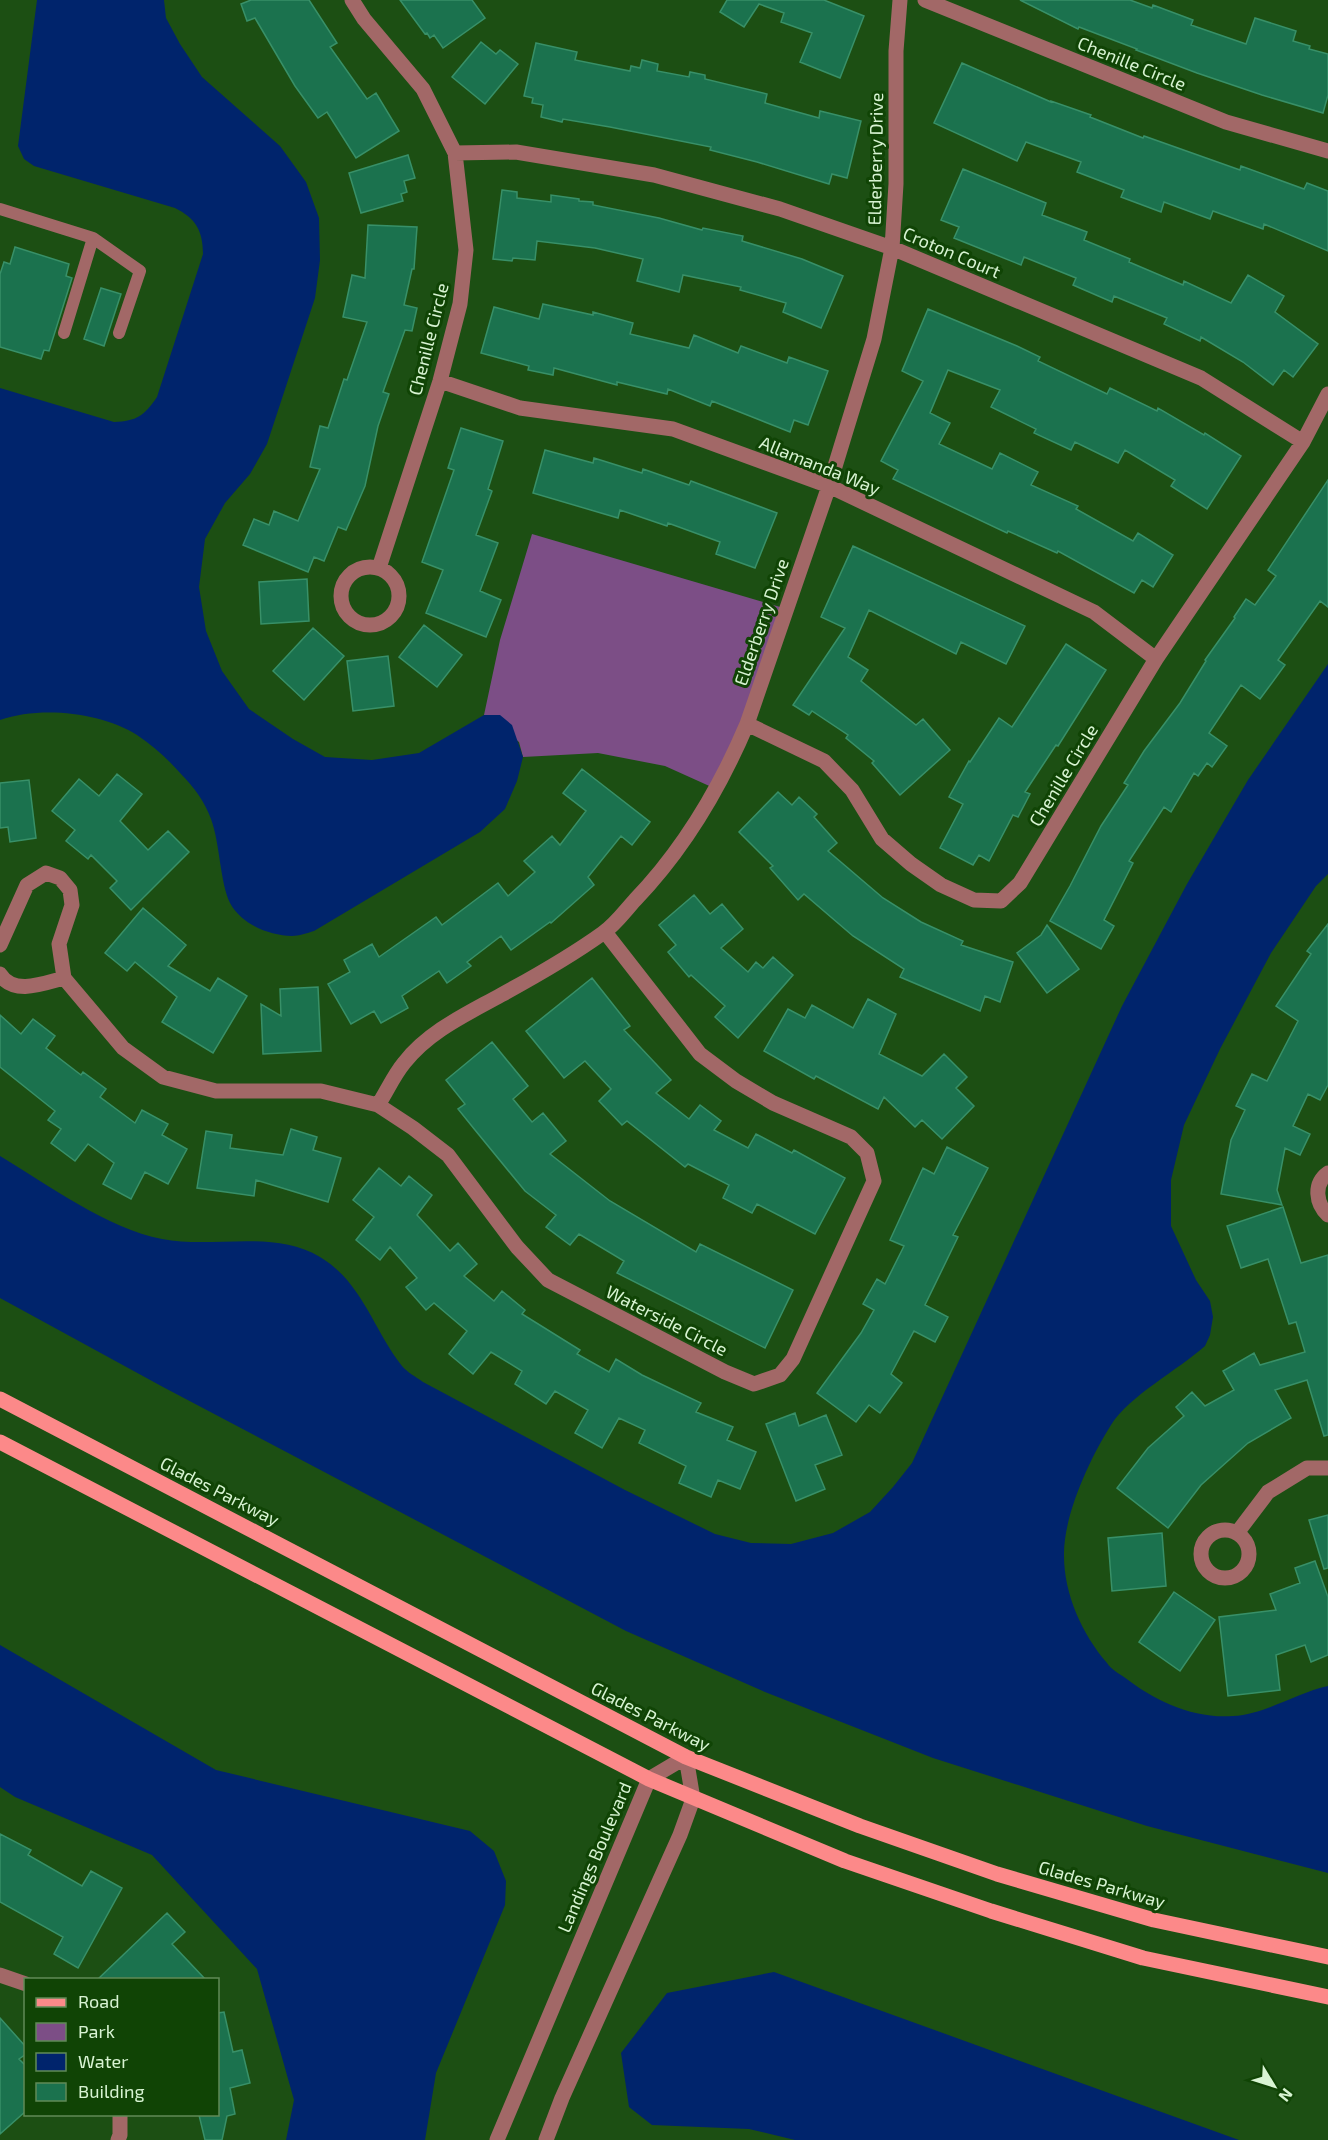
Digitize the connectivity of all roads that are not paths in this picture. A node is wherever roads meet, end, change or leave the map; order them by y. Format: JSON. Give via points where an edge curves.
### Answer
{"nodes":[{"id":1,"x":352,"y":0,"type":"edge"},
{"id":2,"x":900,"y":0,"type":"edge"},
{"id":3,"x":925,"y":0,"type":"edge"},
{"id":4,"x":1328,"y":151,"type":"edge"},
{"id":5,"x":455,"y":153,"type":"junction"},
{"id":6,"x":0,"y":209,"type":"edge"},
{"id":7,"x":93,"y":238,"type":"junction"},
{"id":8,"x":892,"y":248,"type":"junction"},
{"id":9,"x":64,"y":333,"type":"dead end"},
{"id":10,"x":119,"y":333,"type":"dead end"},
{"id":11,"x":440,"y":381,"type":"junction"},
{"id":12,"x":1328,"y":394,"type":"edge"},
{"id":13,"x":1304,"y":442,"type":"junction"},
{"id":14,"x":829,"y":486,"type":"junction"},
{"id":15,"x":379,"y":568,"type":"dead end"},
{"id":16,"x":1156,"y":659,"type":"junction"},
{"id":17,"x":747,"y":724,"type":"junction"},
{"id":18,"x":605,"y":932,"type":"junction"},
{"id":19,"x":0,"y":945,"type":"edge"},
{"id":20,"x":0,"y":974,"type":"edge"},
{"id":21,"x":64,"y":978,"type":"junction"},
{"id":22,"x":378,"y":1105,"type":"junction"},
{"id":23,"x":1328,"y":1173,"type":"edge"},
{"id":24,"x":1328,"y":1215,"type":"edge"},
{"id":25,"x":0,"y":1399,"type":"edge"},
{"id":26,"x":0,"y":1442,"type":"edge"},
{"id":27,"x":1328,"y":1468,"type":"edge"},
{"id":28,"x":1237,"y":1533,"type":"dead end"},
{"id":29,"x":686,"y":1757,"type":"junction"},
{"id":30,"x":649,"y":1779,"type":"junction"},
{"id":31,"x":693,"y":1799,"type":"junction"},
{"id":32,"x":1328,"y":1957,"type":"edge"},
{"id":33,"x":0,"y":1975,"type":"edge"},
{"id":34,"x":24,"y":1983,"type":"edge"},
{"id":35,"x":1328,"y":1996,"type":"edge"},
{"id":36,"x":522,"y":2078,"type":"junction"},
{"id":37,"x":120,"y":2116,"type":"edge"},
{"id":38,"x":118,"y":2140,"type":"edge"},
{"id":39,"x":497,"y":2140,"type":"edge"},
{"id":40,"x":508,"y":2140,"type":"edge"},
{"id":41,"x":546,"y":2140,"type":"edge"}],
"edges":[{"from":1,"to":5,"type":"street","name":"Chenille Circle","via":[[423,89]]},
{"from":2,"to":8,"type":"street","name":"Elderberry Drive"},
{"from":3,"to":4,"type":"street","name":"Chenille Circle","via":[[1226,122]]},
{"from":5,"to":8,"type":"street","name":"Croton Court","via":[[516,152],[654,175],[780,209]]},
{"from":5,"to":11,"type":"street","name":"Chenille Circle","via":[[466,250],[460,304]]},
{"from":6,"to":7,"type":"lane"},
{"from":7,"to":9,"type":"lane"},
{"from":7,"to":10,"type":"lane","via":[[140,271]]},
{"from":8,"to":13,"type":"street","name":"Croton Court","via":[[1201,378]]},
{"from":8,"to":14,"type":"street","name":"Elderberry Drive","via":[[874,339]]},
{"from":11,"to":14,"type":"street","name":"Allamanda Way","via":[[520,408],[673,429]]},
{"from":11,"to":15,"type":"street","name":"Chenille Circle"},
{"from":12,"to":13,"type":"street","name":"Chenille Circle"},
{"from":13,"to":16,"type":"street","name":"Chenille Circle"},
{"from":14,"to":16,"type":"street","name":"Allamanda Way","via":[[1094,612]]},
{"from":14,"to":17,"type":"street","name":"Elderberry Drive"},
{"from":16,"to":17,"type":"street","name":"Chenille Circle","via":[[1020,883],[1001,900],[974,900],[941,885],[910,864],[882,839],[852,790],[824,760]]},
{"from":17,"to":18,"type":"street","name":"Elderberry Drive","via":[[726,772],[684,841],[656,878]]},
{"from":18,"to":22,"type":"street","name":"Elderberry Drive","via":[[443,1027],[404,1063]]},
{"from":18,"to":22,"type":"street","name":"Waterside Circle","via":[[700,1054],[773,1103],[851,1137],[867,1153],[874,1181],[793,1359],[780,1376],[754,1384],[548,1280],[517,1247],[448,1155]]},
{"from":19,"to":21,"type":"street","via":[[27,885],[46,873],[60,878],[70,890],[72,905],[59,944]]},
{"from":20,"to":21,"type":"street","via":[[18,987]]},
{"from":21,"to":22,"type":"street","name":"Waterside Circle","via":[[123,1048],[163,1077],[216,1091],[321,1091]]},
{"from":23,"to":24,"type":"street","via":[[1317,1196]]},
{"from":25,"to":29,"type":"main road","name":"Glades Parkway"},
{"from":26,"to":30,"type":"main road"},
{"from":27,"to":28,"type":"street","via":[[1307,1468],[1268,1492]]},
{"from":29,"to":30,"type":"street","name":"Landings Boulevard"},
{"from":29,"to":31,"type":"street"},
{"from":29,"to":32,"type":"main road","name":"Glades Parkway","via":[[860,1827],[997,1874],[1154,1920]]},
{"from":30,"to":31,"type":"main road"},
{"from":30,"to":36,"type":"street","name":"Landings Boulevard"},
{"from":31,"to":35,"type":"main road","via":[[845,1861],[991,1911],[1143,1958]]},
{"from":31,"to":41,"type":"street"},
{"from":33,"to":34,"type":"street"},
{"from":36,"to":39,"type":"street","name":"Landings Boulevard"},
{"from":36,"to":40,"type":"street"},
{"from":37,"to":38,"type":"street"}]}
